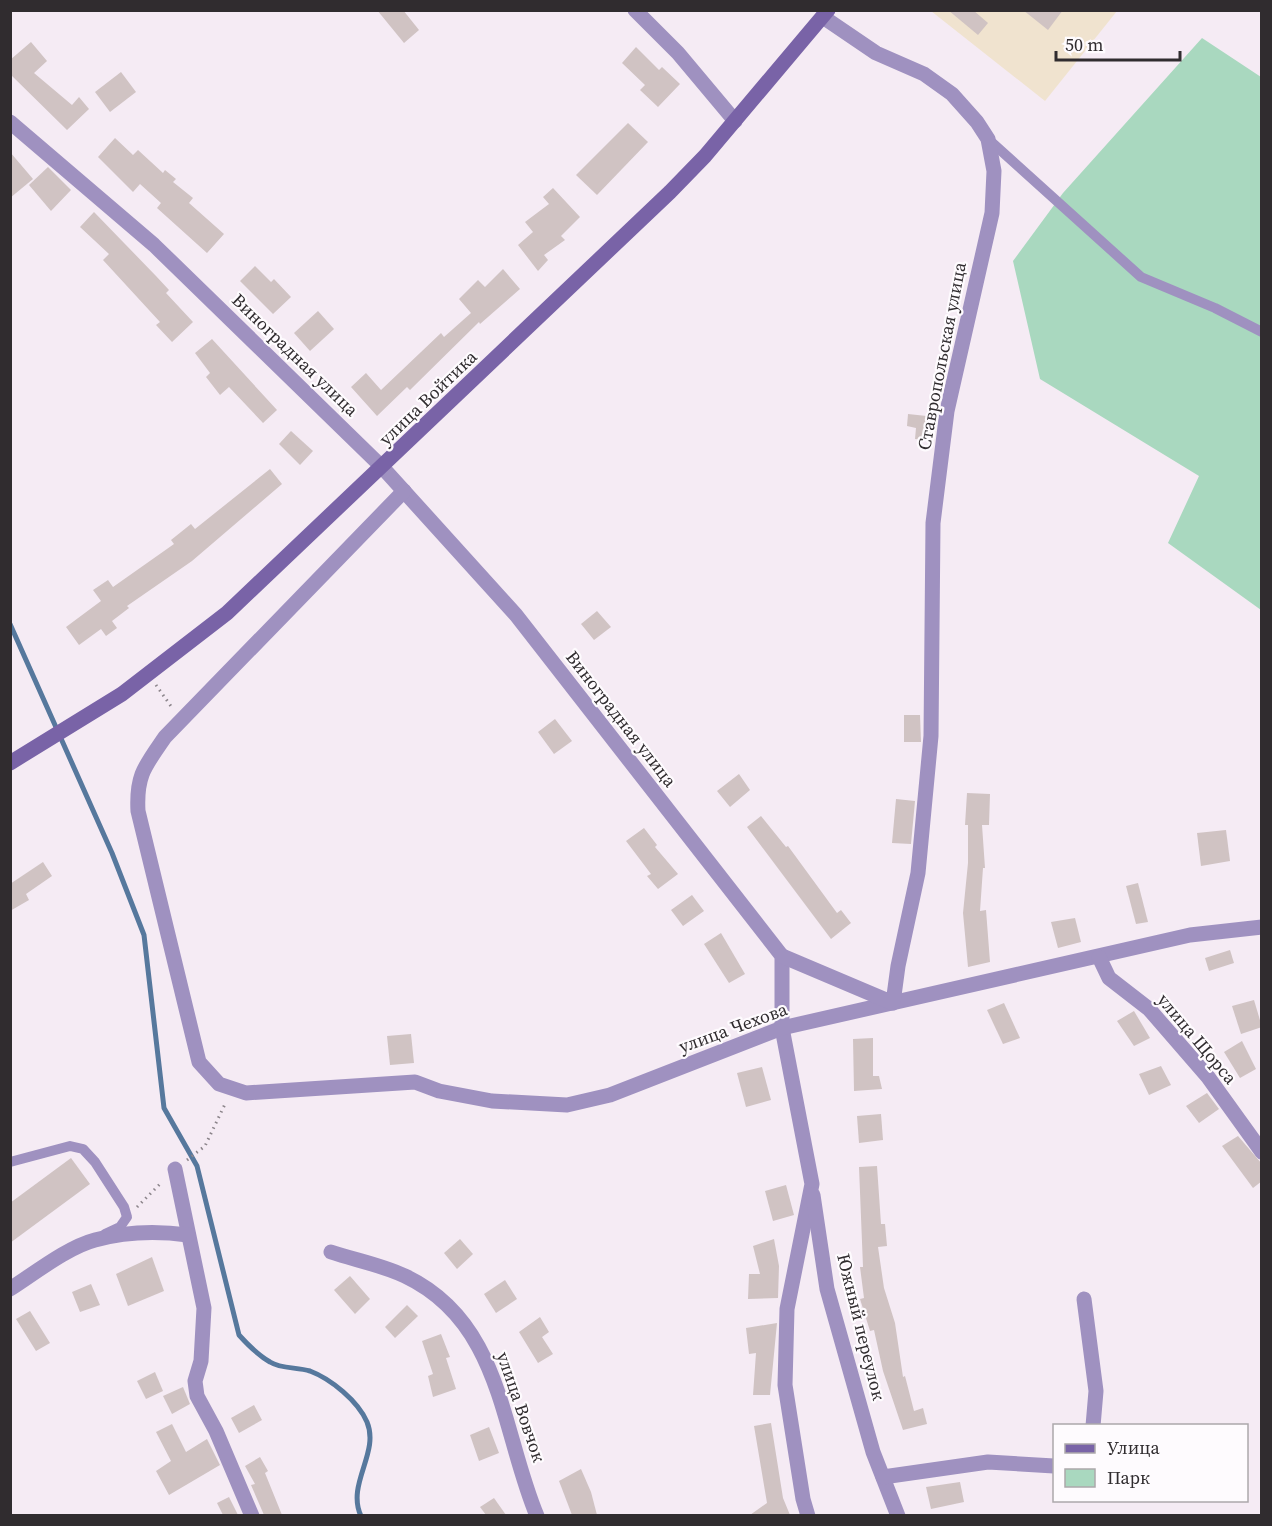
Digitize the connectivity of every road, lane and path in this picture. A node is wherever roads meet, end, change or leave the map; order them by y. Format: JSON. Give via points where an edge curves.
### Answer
{"nodes":[{"id":1,"x":635,"y":10,"type":"edge"},
{"id":2,"x":825,"y":14,"type":"edge"},
{"id":3,"x":735,"y":121,"type":"junction"},
{"id":4,"x":10,"y":122,"type":"edge"},
{"id":5,"x":988,"y":139,"type":"junction"},
{"id":6,"x":1262,"y":332,"type":"edge"},
{"id":7,"x":383,"y":468,"type":"junction"},
{"id":8,"x":404,"y":491,"type":"junction"},
{"id":9,"x":148,"y":675,"type":"junction"},
{"id":10,"x":181,"y":720,"type":"junction"},
{"id":11,"x":10,"y":763,"type":"edge"},
{"id":12,"x":1262,"y":927,"type":"edge"},
{"id":13,"x":782,"y":956,"type":"junction"},
{"id":14,"x":1099,"y":957,"type":"junction"},
{"id":15,"x":893,"y":1003,"type":"junction"},
{"id":16,"x":782,"y":1028,"type":"junction"},
{"id":17,"x":225,"y":1087,"type":"junction"},
{"id":18,"x":1262,"y":1152,"type":"edge"},
{"id":19,"x":10,"y":1162,"type":"edge"},
{"id":20,"x":175,"y":1168,"type":"junction"},
{"id":21,"x":812,"y":1184,"type":"junction"},
{"id":22,"x":127,"y":1217,"type":"junction"},
{"id":23,"x":188,"y":1235,"type":"junction"},
{"id":24,"x":93,"y":1240,"type":"junction"},
{"id":25,"x":331,"y":1252,"type":"dead end"},
{"id":26,"x":10,"y":1288,"type":"edge"},
{"id":27,"x":1084,"y":1299,"type":"dead end"},
{"id":28,"x":1093,"y":1424,"type":"edge"},
{"id":29,"x":1053,"y":1466,"type":"edge"},
{"id":30,"x":883,"y":1477,"type":"junction"},
{"id":31,"x":252,"y":1515,"type":"edge"},
{"id":32,"x":537,"y":1515,"type":"edge"},
{"id":33,"x":808,"y":1515,"type":"edge"},
{"id":34,"x":898,"y":1515,"type":"edge"}],
"edges":[{"from":1,"to":3,"type":"street","via":[[678,53]]},
{"from":2,"to":3,"type":"main road","name":"улица Войтика"},
{"from":2,"to":5,"type":"street","name":"Ставропольская улица","via":[[876,53],[924,74],[952,94]]},
{"from":3,"to":7,"type":"main road","name":"улица Войтика","via":[[663,200]]},
{"from":4,"to":7,"type":"street","name":"Виноградная улица","via":[[154,245]]},
{"from":5,"to":6,"type":"lane","via":[[1141,277]]},
{"from":5,"to":15,"type":"street","name":"Ставропольская улица","via":[[994,171],[992,213],[947,411],[933,523],[931,736],[918,873]]},
{"from":7,"to":8,"type":"street","name":"Виноградная улица"},
{"from":7,"to":9,"type":"main road","name":"улица Войтика","via":[[227,613]]},
{"from":8,"to":10,"type":"street"},
{"from":8,"to":13,"type":"street","name":"Виноградная улица","via":[[516,615]]},
{"from":9,"to":10,"type":"path"},
{"from":9,"to":11,"type":"main road","name":"улица Войтика"},
{"from":10,"to":17,"type":"street","via":[[145,766],[137,788],[138,811],[198,1062]]},
{"from":12,"to":14,"type":"street","name":"улица Чехова","via":[[1190,935]]},
{"from":13,"to":15,"type":"street"},
{"from":13,"to":16,"type":"street"},
{"from":14,"to":15,"type":"street","name":"улица Чехова"},
{"from":14,"to":18,"type":"street","name":"улица Щорса","via":[[1109,978],[1149,1009],[1208,1077]]},
{"from":15,"to":16,"type":"street","name":"улица Чехова"},
{"from":16,"to":17,"type":"street","name":"улица Чехова","via":[[610,1095],[567,1105],[492,1101],[439,1091],[416,1082],[246,1093]]},
{"from":16,"to":21,"type":"street"},
{"from":17,"to":20,"type":"path","via":[[205,1146]]},
{"from":19,"to":22,"type":"lane","via":[[70,1146],[83,1149],[95,1162]]},
{"from":20,"to":22,"type":"path"},
{"from":20,"to":23,"type":"street"},
{"from":21,"to":30,"type":"street","name":"Южный переулок","via":[[827,1289]]},
{"from":21,"to":33,"type":"street","via":[[787,1309],[785,1384]]},
{"from":22,"to":24,"type":"lane","via":[[120,1227]]},
{"from":23,"to":24,"type":"street","via":[[164,1232]]},
{"from":23,"to":31,"type":"street","via":[[204,1308],[201,1361],[195,1382],[197,1396]]},
{"from":24,"to":26,"type":"street"},
{"from":25,"to":32,"type":"street","name":"улица Вовчок","via":[[404,1276],[432,1292],[463,1323],[480,1347],[503,1403]]},
{"from":27,"to":28,"type":"street","via":[[1096,1391]]},
{"from":29,"to":30,"type":"street","via":[[988,1462]]},
{"from":30,"to":34,"type":"street","name":"Южный переулок"}]}
